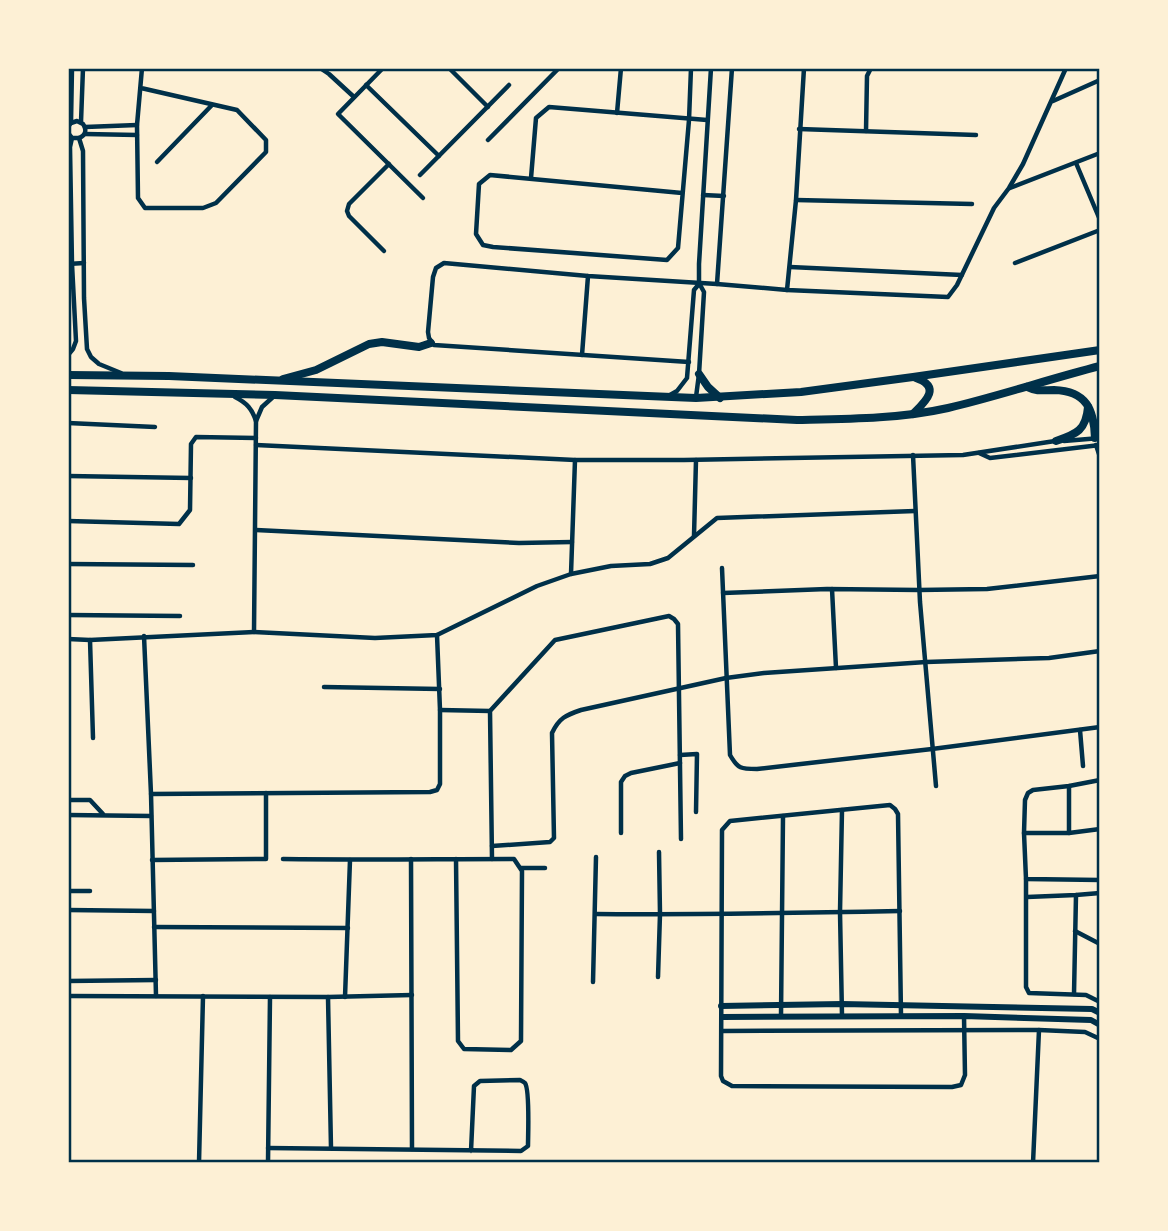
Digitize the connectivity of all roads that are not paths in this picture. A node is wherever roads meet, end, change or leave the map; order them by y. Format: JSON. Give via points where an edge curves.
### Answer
{"nodes":[{"id":1,"x":72,"y":68,"type":"edge"},
{"id":2,"x":83,"y":68,"type":"edge"},
{"id":3,"x":142,"y":68,"type":"edge"},
{"id":4,"x":320,"y":68,"type":"edge"},
{"id":5,"x":383,"y":68,"type":"edge"},
{"id":6,"x":449,"y":68,"type":"edge"},
{"id":7,"x":621,"y":68,"type":"edge"},
{"id":8,"x":691,"y":68,"type":"edge"},
{"id":9,"x":711,"y":68,"type":"edge"},
{"id":10,"x":732,"y":68,"type":"edge"},
{"id":11,"x":804,"y":68,"type":"edge"},
{"id":12,"x":871,"y":68,"type":"edge"},
{"id":13,"x":1066,"y":68,"type":"edge"},
{"id":14,"x":556,"y":69,"type":"edge"},
{"id":15,"x":1100,"y":80,"type":"edge"},
{"id":16,"x":366,"y":85,"type":"junction"},
{"id":17,"x":509,"y":85,"type":"dead end"},
{"id":18,"x":141,"y":88,"type":"junction"},
{"id":19,"x":354,"y":97,"type":"junction"},
{"id":20,"x":1051,"y":102,"type":"junction"},
{"id":21,"x":213,"y":104,"type":"junction"},
{"id":22,"x":488,"y":107,"type":"junction"},
{"id":23,"x":617,"y":113,"type":"junction"},
{"id":24,"x":689,"y":120,"type":"junction"},
{"id":25,"x":706,"y":120,"type":"junction"},
{"id":26,"x":80,"y":122,"type":"junction"},
{"id":27,"x":69,"y":125,"type":"edge"},
{"id":28,"x":137,"y":125,"type":"junction"},
{"id":29,"x":85,"y":127,"type":"junction"},
{"id":30,"x":799,"y":130,"type":"junction"},
{"id":31,"x":866,"y":131,"type":"junction"},
{"id":32,"x":85,"y":134,"type":"junction"},
{"id":33,"x":137,"y":135,"type":"junction"},
{"id":34,"x":976,"y":135,"type":"dead end"},
{"id":35,"x":70,"y":136,"type":"edge"},
{"id":36,"x":79,"y":138,"type":"junction"},
{"id":37,"x":488,"y":140,"type":"dead end"},
{"id":38,"x":1100,"y":153,"type":"edge"},
{"id":39,"x":439,"y":156,"type":"junction"},
{"id":40,"x":157,"y":162,"type":"dead end"},
{"id":41,"x":1076,"y":163,"type":"junction"},
{"id":42,"x":389,"y":164,"type":"junction"},
{"id":43,"x":420,"y":175,"type":"dead end"},
{"id":44,"x":531,"y":178,"type":"junction"},
{"id":45,"x":1009,"y":188,"type":"junction"},
{"id":46,"x":682,"y":193,"type":"junction"},
{"id":47,"x":703,"y":195,"type":"junction"},
{"id":48,"x":724,"y":196,"type":"junction"},
{"id":49,"x":423,"y":198,"type":"dead end"},
{"id":50,"x":796,"y":200,"type":"junction"},
{"id":51,"x":972,"y":204,"type":"dead end"},
{"id":52,"x":1100,"y":220,"type":"edge"},
{"id":53,"x":1100,"y":230,"type":"edge"},
{"id":54,"x":384,"y":251,"type":"dead end"},
{"id":55,"x":83,"y":263,"type":"junction"},
{"id":56,"x":1016,"y":263,"type":"dead end"},
{"id":57,"x":70,"y":264,"type":"edge"},
{"id":58,"x":790,"y":267,"type":"junction"},
{"id":59,"x":962,"y":275,"type":"junction"},
{"id":60,"x":588,"y":276,"type":"junction"},
{"id":61,"x":699,"y":283,"type":"junction"},
{"id":62,"x":717,"y":284,"type":"junction"},
{"id":63,"x":787,"y":290,"type":"junction"},
{"id":64,"x":431,"y":343,"type":"junction"},
{"id":65,"x":1100,"y":350,"type":"edge"},
{"id":66,"x":68,"y":355,"type":"edge"},
{"id":67,"x":582,"y":356,"type":"junction"},
{"id":68,"x":689,"y":362,"type":"junction"},
{"id":69,"x":1100,"y":366,"type":"edge"},
{"id":70,"x":699,"y":374,"type":"junction"},
{"id":71,"x":68,"y":375,"type":"edge"},
{"id":72,"x":126,"y":375,"type":"junction"},
{"id":73,"x":913,"y":377,"type":"junction"},
{"id":74,"x":277,"y":380,"type":"junction"},
{"id":75,"x":1027,"y":387,"type":"junction"},
{"id":76,"x":68,"y":390,"type":"edge"},
{"id":77,"x":232,"y":395,"type":"junction"},
{"id":78,"x":275,"y":395,"type":"junction"},
{"id":79,"x":720,"y":397,"type":"junction"},
{"id":80,"x":667,"y":398,"type":"junction"},
{"id":81,"x":696,"y":398,"type":"junction"},
{"id":82,"x":1088,"y":407,"type":"junction"},
{"id":83,"x":913,"y":414,"type":"junction"},
{"id":84,"x":256,"y":421,"type":"junction"},
{"id":85,"x":68,"y":424,"type":"edge"},
{"id":86,"x":155,"y":427,"type":"dead end"},
{"id":87,"x":256,"y":438,"type":"junction"},
{"id":88,"x":1056,"y":441,"type":"junction"},
{"id":89,"x":1098,"y":442,"type":"edge"},
{"id":90,"x":256,"y":444,"type":"junction"},
{"id":91,"x":978,"y":453,"type":"junction"},
{"id":92,"x":913,"y":455,"type":"junction"},
{"id":93,"x":1100,"y":457,"type":"edge"},
{"id":94,"x":575,"y":460,"type":"junction"},
{"id":95,"x":696,"y":460,"type":"junction"},
{"id":96,"x":68,"y":476,"type":"edge"},
{"id":97,"x":191,"y":478,"type":"junction"},
{"id":98,"x":915,"y":511,"type":"junction"},
{"id":99,"x":68,"y":521,"type":"edge"},
{"id":100,"x":256,"y":530,"type":"junction"},
{"id":101,"x":694,"y":537,"type":"junction"},
{"id":102,"x":572,"y":542,"type":"junction"},
{"id":103,"x":68,"y":564,"type":"edge"},
{"id":104,"x":193,"y":565,"type":"dead end"},
{"id":105,"x":722,"y":568,"type":"dead end"},
{"id":106,"x":571,"y":574,"type":"junction"},
{"id":107,"x":1100,"y":576,"type":"edge"},
{"id":108,"x":832,"y":589,"type":"junction"},
{"id":109,"x":919,"y":590,"type":"junction"},
{"id":110,"x":723,"y":593,"type":"junction"},
{"id":111,"x":68,"y":615,"type":"edge"},
{"id":112,"x":180,"y":616,"type":"dead end"},
{"id":113,"x":254,"y":632,"type":"junction"},
{"id":114,"x":437,"y":635,"type":"junction"},
{"id":115,"x":144,"y":636,"type":"junction"},
{"id":116,"x":68,"y":639,"type":"edge"},
{"id":117,"x":90,"y":640,"type":"junction"},
{"id":118,"x":1100,"y":651,"type":"edge"},
{"id":119,"x":926,"y":662,"type":"junction"},
{"id":120,"x":835,"y":668,"type":"junction"},
{"id":121,"x":726,"y":678,"type":"junction"},
{"id":122,"x":324,"y":687,"type":"dead end"},
{"id":123,"x":680,"y":687,"type":"junction"},
{"id":124,"x":440,"y":690,"type":"junction"},
{"id":125,"x":440,"y":710,"type":"junction"},
{"id":126,"x":489,"y":711,"type":"junction"},
{"id":127,"x":1100,"y":727,"type":"edge"},
{"id":128,"x":1080,"y":730,"type":"junction"},
{"id":129,"x":93,"y":738,"type":"dead end"},
{"id":130,"x":932,"y":749,"type":"junction"},
{"id":131,"x":680,"y":755,"type":"junction"},
{"id":132,"x":680,"y":762,"type":"junction"},
{"id":133,"x":1083,"y":766,"type":"dead end"},
{"id":134,"x":1100,"y":780,"type":"edge"},
{"id":135,"x":936,"y":786,"type":"dead end"},
{"id":136,"x":1069,"y":786,"type":"junction"},
{"id":137,"x":266,"y":793,"type":"junction"},
{"id":138,"x":151,"y":794,"type":"junction"},
{"id":139,"x":68,"y":800,"type":"edge"},
{"id":140,"x":842,"y":810,"type":"junction"},
{"id":141,"x":696,"y":812,"type":"dead end"},
{"id":142,"x":68,"y":815,"type":"edge"},
{"id":143,"x":104,"y":815,"type":"junction"},
{"id":144,"x":151,"y":816,"type":"junction"},
{"id":145,"x":783,"y":816,"type":"junction"},
{"id":146,"x":1100,"y":829,"type":"edge"},
{"id":147,"x":1069,"y":832,"type":"junction"},
{"id":148,"x":621,"y":833,"type":"dead end"},
{"id":149,"x":1024,"y":833,"type":"junction"},
{"id":150,"x":681,"y":839,"type":"dead end"},
{"id":151,"x":492,"y":846,"type":"junction"},
{"id":152,"x":659,"y":852,"type":"dead end"},
{"id":153,"x":596,"y":857,"type":"dead end"},
{"id":154,"x":283,"y":859,"type":"dead end"},
{"id":155,"x":411,"y":859,"type":"junction"},
{"id":156,"x":456,"y":859,"type":"junction"},
{"id":157,"x":492,"y":859,"type":"junction"},
{"id":158,"x":152,"y":860,"type":"junction"},
{"id":159,"x":350,"y":860,"type":"junction"},
{"id":160,"x":545,"y":868,"type":"dead end"},
{"id":161,"x":521,"y":870,"type":"junction"},
{"id":162,"x":1026,"y":879,"type":"junction"},
{"id":163,"x":1100,"y":880,"type":"edge"},
{"id":164,"x":68,"y":891,"type":"edge"},
{"id":165,"x":90,"y":891,"type":"dead end"},
{"id":166,"x":1100,"y":893,"type":"edge"},
{"id":167,"x":1076,"y":895,"type":"junction"},
{"id":168,"x":1027,"y":897,"type":"junction"},
{"id":169,"x":68,"y":910,"type":"edge"},
{"id":170,"x":154,"y":911,"type":"junction"},
{"id":171,"x":900,"y":911,"type":"junction"},
{"id":172,"x":781,"y":912,"type":"junction"},
{"id":173,"x":840,"y":912,"type":"junction"},
{"id":174,"x":596,"y":914,"type":"junction"},
{"id":175,"x":660,"y":914,"type":"junction"},
{"id":176,"x":721,"y":915,"type":"junction"},
{"id":177,"x":154,"y":927,"type":"junction"},
{"id":178,"x":348,"y":928,"type":"junction"},
{"id":179,"x":1075,"y":931,"type":"junction"},
{"id":180,"x":1100,"y":944,"type":"edge"},
{"id":181,"x":658,"y":977,"type":"dead end"},
{"id":182,"x":156,"y":979,"type":"junction"},
{"id":183,"x":68,"y":981,"type":"edge"},
{"id":184,"x":593,"y":982,"type":"dead end"},
{"id":185,"x":1074,"y":994,"type":"junction"},
{"id":186,"x":412,"y":995,"type":"junction"},
{"id":187,"x":68,"y":996,"type":"edge"},
{"id":188,"x":156,"y":996,"type":"junction"},
{"id":189,"x":203,"y":996,"type":"junction"},
{"id":190,"x":270,"y":997,"type":"junction"},
{"id":191,"x":328,"y":997,"type":"junction"},
{"id":192,"x":345,"y":997,"type":"junction"},
{"id":193,"x":1100,"y":1002,"type":"edge"},
{"id":194,"x":842,"y":1004,"type":"junction"},
{"id":195,"x":781,"y":1005,"type":"junction"},
{"id":196,"x":902,"y":1005,"type":"junction"},
{"id":197,"x":721,"y":1006,"type":"junction"},
{"id":198,"x":1027,"y":1008,"type":"junction"},
{"id":199,"x":1100,"y":1013,"type":"edge"},
{"id":200,"x":781,"y":1016,"type":"junction"},
{"id":201,"x":842,"y":1016,"type":"junction"},
{"id":202,"x":901,"y":1016,"type":"junction"},
{"id":203,"x":722,"y":1017,"type":"junction"},
{"id":204,"x":964,"y":1017,"type":"junction"},
{"id":205,"x":1027,"y":1017,"type":"junction"},
{"id":206,"x":1100,"y":1025,"type":"edge"},
{"id":207,"x":965,"y":1030,"type":"junction"},
{"id":208,"x":1039,"y":1030,"type":"junction"},
{"id":209,"x":722,"y":1031,"type":"junction"},
{"id":210,"x":1100,"y":1039,"type":"edge"},
{"id":211,"x":268,"y":1149,"type":"junction"},
{"id":212,"x":331,"y":1149,"type":"junction"},
{"id":213,"x":412,"y":1149,"type":"junction"},
{"id":214,"x":471,"y":1151,"type":"junction"},
{"id":215,"x":199,"y":1163,"type":"edge"},
{"id":216,"x":268,"y":1163,"type":"edge"},
{"id":217,"x":1033,"y":1163,"type":"edge"}],
"edges":[{"from":1,"to":27,"type":"street"},
{"from":2,"to":26,"type":"street"},
{"from":3,"to":18,"type":"street"},
{"from":4,"to":19,"type":"street"},
{"from":5,"to":16,"type":"street"},
{"from":6,"to":22,"type":"street"},
{"from":7,"to":23,"type":"street"},
{"from":8,"to":24,"type":"street"},
{"from":9,"to":25,"type":"street"},
{"from":10,"to":48,"type":"street"},
{"from":11,"to":30,"type":"street"},
{"from":12,"to":31,"type":"street"},
{"from":13,"to":20,"type":"street"},
{"from":14,"to":37,"type":"street"},
{"from":15,"to":20,"type":"street"},
{"from":16,"to":19,"type":"street"},
{"from":16,"to":39,"type":"street"},
{"from":17,"to":22,"type":"street"},
{"from":18,"to":21,"type":"street"},
{"from":18,"to":28,"type":"street"},
{"from":19,"to":42,"type":"street","via":[[338,114]]},
{"from":20,"to":45,"type":"street"},
{"from":21,"to":33,"type":"street","via":[[237,110],[266,140],[265,152],[216,203],[203,208],[145,208],[138,198]]},
{"from":21,"to":40,"type":"street"},
{"from":22,"to":39,"type":"street"},
{"from":23,"to":24,"type":"street"},
{"from":23,"to":44,"type":"street","via":[[549,107],[536,118]]},
{"from":24,"to":25,"type":"street"},
{"from":24,"to":46,"type":"street"},
{"from":25,"to":47,"type":"street"},
{"from":26,"to":27,"type":"street"},
{"from":26,"to":29,"type":"street"},
{"from":28,"to":29,"type":"street"},
{"from":28,"to":33,"type":"street"},
{"from":29,"to":32,"type":"street"},
{"from":30,"to":31,"type":"street"},
{"from":30,"to":50,"type":"street"},
{"from":31,"to":34,"type":"street"},
{"from":32,"to":33,"type":"street"},
{"from":32,"to":36,"type":"street"},
{"from":35,"to":36,"type":"street"},
{"from":35,"to":57,"type":"street"},
{"from":36,"to":55,"type":"street","via":[[83,151]]},
{"from":38,"to":41,"type":"street"},
{"from":39,"to":43,"type":"street"},
{"from":41,"to":45,"type":"street"},
{"from":41,"to":52,"type":"street"},
{"from":42,"to":49,"type":"street"},
{"from":42,"to":54,"type":"street","via":[[347,211]]},
{"from":44,"to":46,"type":"street"},
{"from":44,"to":46,"type":"street","via":[[490,175],[479,184],[476,234],[483,245],[667,260],[678,248]]},
{"from":45,"to":59,"type":"street","via":[[994,208]]},
{"from":47,"to":48,"type":"street"},
{"from":47,"to":61,"type":"street"},
{"from":48,"to":62,"type":"street"},
{"from":50,"to":51,"type":"street"},
{"from":50,"to":58,"type":"street"},
{"from":53,"to":56,"type":"street"},
{"from":55,"to":57,"type":"street"},
{"from":55,"to":72,"type":"street","via":[[87,349],[99,364]]},
{"from":57,"to":66,"type":"street","via":[[76,341]]},
{"from":58,"to":59,"type":"street"},
{"from":58,"to":63,"type":"street"},
{"from":59,"to":63,"type":"street","via":[[948,298]]},
{"from":60,"to":61,"type":"street"},
{"from":60,"to":64,"type":"street","via":[[444,262],[433,276]]},
{"from":60,"to":67,"type":"street"},
{"from":61,"to":62,"type":"street"},
{"from":61,"to":68,"type":"street","via":[[694,290]]},
{"from":61,"to":70,"type":"street","via":[[704,292]]},
{"from":62,"to":63,"type":"street"},
{"from":64,"to":67,"type":"street"},
{"from":64,"to":74,"type":"highway","via":[[419,347],[369,344],[316,370]]},
{"from":65,"to":73,"type":"highway"},
{"from":67,"to":68,"type":"street"},
{"from":68,"to":80,"type":"street","via":[[687,377]]},
{"from":69,"to":75,"type":"highway"},
{"from":70,"to":79,"type":"highway"},
{"from":70,"to":81,"type":"street"},
{"from":71,"to":72,"type":"highway"},
{"from":72,"to":74,"type":"highway"},
{"from":73,"to":79,"type":"highway"},
{"from":73,"to":83,"type":"highway","via":[[922,380],[930,394]]},
{"from":74,"to":80,"type":"highway"},
{"from":75,"to":82,"type":"highway","via":[[1069,392]]},
{"from":75,"to":83,"type":"highway"},
{"from":76,"to":77,"type":"highway"},
{"from":77,"to":78,"type":"highway"},
{"from":77,"to":84,"type":"street","via":[[248,405]]},
{"from":78,"to":83,"type":"highway","via":[[797,419]]},
{"from":78,"to":84,"type":"street"},
{"from":79,"to":81,"type":"highway"},
{"from":80,"to":81,"type":"highway"},
{"from":82,"to":88,"type":"highway","via":[[1082,428]]},
{"from":82,"to":89,"type":"highway"},
{"from":84,"to":87,"type":"street"},
{"from":85,"to":86,"type":"street"},
{"from":87,"to":90,"type":"street"},
{"from":87,"to":97,"type":"street","via":[[196,437],[191,444]]},
{"from":88,"to":89,"type":"street"},
{"from":88,"to":91,"type":"street"},
{"from":89,"to":91,"type":"street","via":[[990,458]]},
{"from":89,"to":93,"type":"street"},
{"from":90,"to":94,"type":"street"},
{"from":90,"to":100,"type":"street"},
{"from":91,"to":92,"type":"street"},
{"from":92,"to":95,"type":"street"},
{"from":92,"to":98,"type":"street"},
{"from":94,"to":95,"type":"street"},
{"from":94,"to":102,"type":"street"},
{"from":95,"to":101,"type":"street"},
{"from":96,"to":97,"type":"street"},
{"from":97,"to":99,"type":"street","via":[[190,510],[179,524]]},
{"from":98,"to":101,"type":"street","via":[[717,518]]},
{"from":98,"to":109,"type":"street"},
{"from":100,"to":102,"type":"street"},
{"from":100,"to":113,"type":"street"},
{"from":101,"to":106,"type":"street","via":[[668,558],[650,564]]},
{"from":102,"to":106,"type":"street"},
{"from":103,"to":104,"type":"street"},
{"from":105,"to":110,"type":"street"},
{"from":106,"to":114,"type":"street"},
{"from":107,"to":109,"type":"street","via":[[987,589]]},
{"from":108,"to":109,"type":"street"},
{"from":108,"to":110,"type":"street"},
{"from":108,"to":120,"type":"street"},
{"from":109,"to":119,"type":"street"},
{"from":110,"to":121,"type":"street"},
{"from":111,"to":112,"type":"street"},
{"from":113,"to":114,"type":"street","via":[[374,638]]},
{"from":113,"to":115,"type":"street"},
{"from":114,"to":124,"type":"street"},
{"from":115,"to":117,"type":"street"},
{"from":115,"to":138,"type":"street"},
{"from":116,"to":117,"type":"street"},
{"from":117,"to":129,"type":"street"},
{"from":118,"to":119,"type":"street"},
{"from":119,"to":120,"type":"street"},
{"from":119,"to":130,"type":"street"},
{"from":120,"to":121,"type":"street"},
{"from":121,"to":123,"type":"street"},
{"from":121,"to":130,"type":"street","via":[[730,755],[744,769]]},
{"from":122,"to":124,"type":"street"},
{"from":123,"to":126,"type":"street","via":[[678,624],[669,616],[555,640]]},
{"from":123,"to":131,"type":"street"},
{"from":123,"to":151,"type":"street","via":[[565,716],[552,733],[554,838]]},
{"from":124,"to":125,"type":"street"},
{"from":125,"to":126,"type":"street"},
{"from":125,"to":137,"type":"street","via":[[437,790]]},
{"from":126,"to":151,"type":"street"},
{"from":127,"to":128,"type":"street"},
{"from":128,"to":130,"type":"street"},
{"from":128,"to":133,"type":"street"},
{"from":130,"to":135,"type":"street"},
{"from":131,"to":132,"type":"street"},
{"from":131,"to":141,"type":"street","via":[[697,754]]},
{"from":132,"to":148,"type":"street","via":[[625,776],[621,782]]},
{"from":132,"to":150,"type":"street"},
{"from":134,"to":136,"type":"street"},
{"from":136,"to":147,"type":"street"},
{"from":136,"to":149,"type":"street","via":[[1028,793]]},
{"from":137,"to":138,"type":"street"},
{"from":137,"to":158,"type":"street","via":[[265,859]]},
{"from":138,"to":144,"type":"street"},
{"from":139,"to":143,"type":"street","via":[[90,800]]},
{"from":140,"to":145,"type":"street"},
{"from":140,"to":171,"type":"street","via":[[895,808]]},
{"from":140,"to":173,"type":"street"},
{"from":142,"to":143,"type":"street"},
{"from":143,"to":144,"type":"street"},
{"from":144,"to":158,"type":"street"},
{"from":145,"to":172,"type":"street"},
{"from":145,"to":176,"type":"street","via":[[730,821],[722,830]]},
{"from":146,"to":147,"type":"street"},
{"from":147,"to":149,"type":"street"},
{"from":149,"to":162,"type":"street"},
{"from":151,"to":157,"type":"street"},
{"from":152,"to":175,"type":"street"},
{"from":153,"to":174,"type":"street"},
{"from":154,"to":159,"type":"street"},
{"from":155,"to":156,"type":"street"},
{"from":155,"to":159,"type":"street"},
{"from":155,"to":186,"type":"street"},
{"from":156,"to":157,"type":"street"},
{"from":156,"to":161,"type":"street","via":[[458,1041],[464,1049],[512,1050],[521,1041]]},
{"from":157,"to":161,"type":"street","via":[[514,859]]},
{"from":158,"to":170,"type":"street"},
{"from":159,"to":178,"type":"street"},
{"from":160,"to":161,"type":"street"},
{"from":162,"to":163,"type":"street"},
{"from":162,"to":168,"type":"street"},
{"from":164,"to":165,"type":"street"},
{"from":166,"to":167,"type":"street"},
{"from":167,"to":168,"type":"street"},
{"from":167,"to":179,"type":"street"},
{"from":168,"to":185,"type":"street","via":[[1026,987],[1029,993]]},
{"from":169,"to":170,"type":"street"},
{"from":170,"to":177,"type":"street"},
{"from":171,"to":173,"type":"street"},
{"from":171,"to":196,"type":"street"},
{"from":172,"to":173,"type":"street"},
{"from":172,"to":176,"type":"street"},
{"from":172,"to":195,"type":"street"},
{"from":173,"to":194,"type":"street"},
{"from":174,"to":175,"type":"street"},
{"from":174,"to":184,"type":"street"},
{"from":175,"to":176,"type":"street"},
{"from":175,"to":181,"type":"street"},
{"from":176,"to":197,"type":"street"},
{"from":177,"to":178,"type":"street"},
{"from":177,"to":182,"type":"street"},
{"from":178,"to":192,"type":"street"},
{"from":179,"to":180,"type":"street"},
{"from":179,"to":185,"type":"street"},
{"from":182,"to":183,"type":"street"},
{"from":182,"to":188,"type":"street"},
{"from":185,"to":193,"type":"street"},
{"from":186,"to":192,"type":"street"},
{"from":186,"to":213,"type":"street"},
{"from":187,"to":188,"type":"street"},
{"from":188,"to":189,"type":"street"},
{"from":189,"to":190,"type":"street"},
{"from":189,"to":215,"type":"street"},
{"from":190,"to":191,"type":"street"},
{"from":190,"to":211,"type":"street"},
{"from":191,"to":192,"type":"street"},
{"from":191,"to":212,"type":"street"},
{"from":194,"to":195,"type":"street"},
{"from":194,"to":196,"type":"street"},
{"from":194,"to":201,"type":"street"},
{"from":195,"to":197,"type":"street"},
{"from":195,"to":200,"type":"street"},
{"from":196,"to":198,"type":"street"},
{"from":196,"to":202,"type":"street"},
{"from":197,"to":203,"type":"street"},
{"from":198,"to":199,"type":"street","via":[[1093,1009]]},
{"from":198,"to":205,"type":"street"},
{"from":200,"to":201,"type":"street"},
{"from":200,"to":203,"type":"street"},
{"from":201,"to":202,"type":"street"},
{"from":202,"to":204,"type":"street"},
{"from":203,"to":209,"type":"street"},
{"from":204,"to":205,"type":"street"},
{"from":204,"to":207,"type":"street"},
{"from":205,"to":206,"type":"street","via":[[1091,1020]]},
{"from":207,"to":208,"type":"street"},
{"from":207,"to":209,"type":"street"},
{"from":207,"to":209,"type":"street","via":[[965,1075],[961,1085],[952,1087],[732,1086],[721,1076]]},
{"from":208,"to":210,"type":"street","via":[[1085,1032]]},
{"from":208,"to":217,"type":"street"},
{"from":211,"to":212,"type":"street"},
{"from":211,"to":216,"type":"street"},
{"from":212,"to":213,"type":"street"},
{"from":213,"to":214,"type":"street"},
{"from":214,"to":214,"type":"street","via":[[474,1086],[480,1081],[520,1080],[528,1113],[528,1146],[521,1151]]}]}
